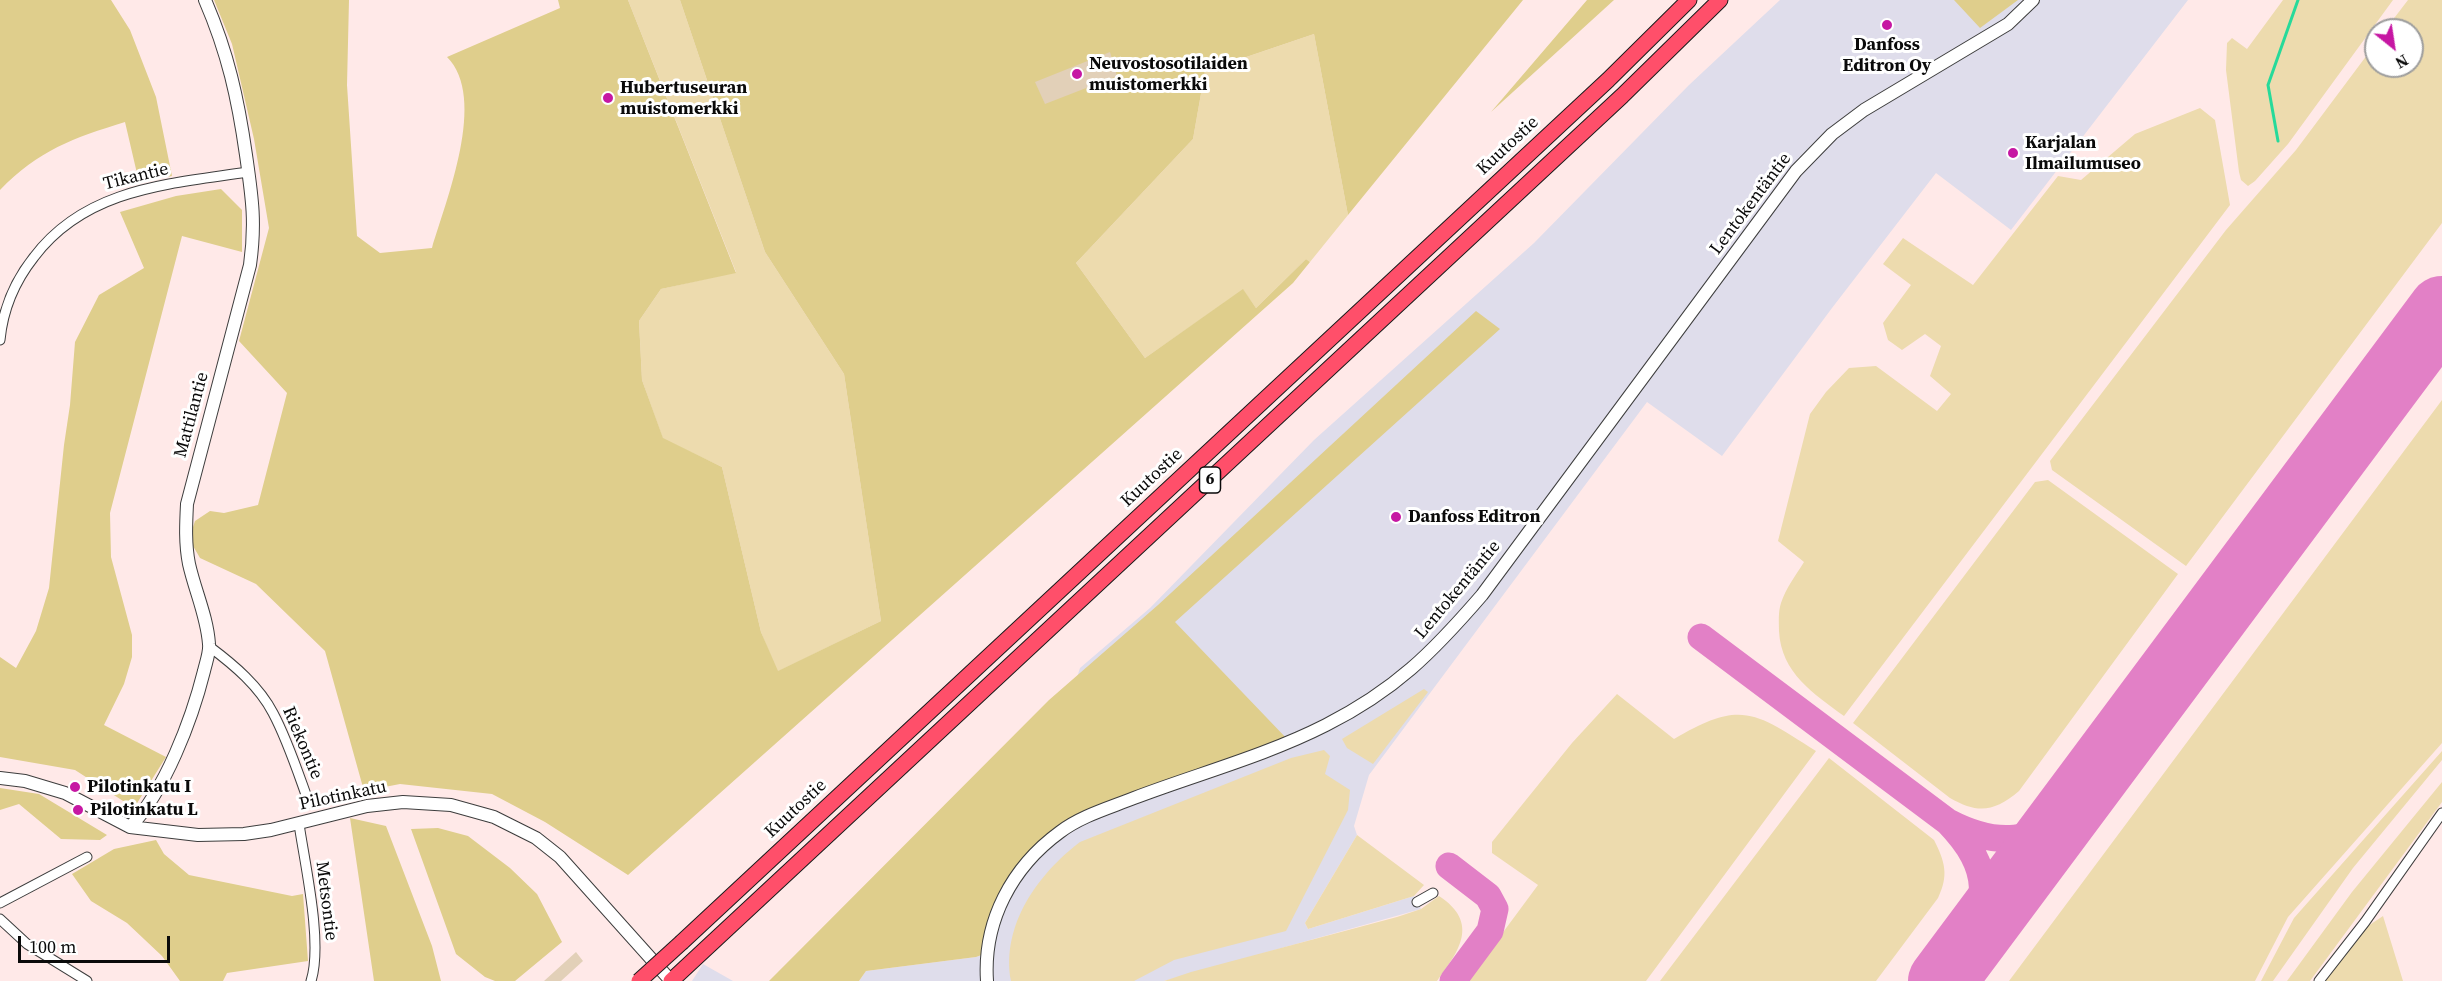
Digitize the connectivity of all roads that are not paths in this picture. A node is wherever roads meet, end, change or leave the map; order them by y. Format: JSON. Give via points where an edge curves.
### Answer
{"nodes":[{"id":1,"x":205,"y":0,"type":"edge"},
{"id":2,"x":1689,"y":0,"type":"edge"},
{"id":3,"x":1720,"y":0,"type":"edge"},
{"id":4,"x":2033,"y":0,"type":"edge"},
{"id":5,"x":248,"y":172,"type":"junction"},
{"id":6,"x":0,"y":340,"type":"edge"},
{"id":7,"x":210,"y":647,"type":"junction"},
{"id":8,"x":0,"y":778,"type":"edge"},
{"id":9,"x":309,"y":803,"type":"dead end"},
{"id":10,"x":2442,"y":813,"type":"edge"},
{"id":11,"x":298,"y":824,"type":"junction"},
{"id":12,"x":130,"y":827,"type":"junction"},
{"id":13,"x":87,"y":857,"type":"dead end"},
{"id":14,"x":1433,"y":893,"type":"dead end"},
{"id":15,"x":1417,"y":902,"type":"dead end"},
{"id":16,"x":0,"y":903,"type":"edge"},
{"id":17,"x":0,"y":919,"type":"edge"},
{"id":18,"x":87,"y":981,"type":"edge"},
{"id":19,"x":310,"y":981,"type":"edge"},
{"id":20,"x":639,"y":981,"type":"edge"},
{"id":21,"x":671,"y":981,"type":"edge"},
{"id":22,"x":987,"y":981,"type":"edge"},
{"id":23,"x":2319,"y":981,"type":"edge"}],
"edges":[{"from":1,"to":5,"type":"street","name":"Mattilantie","via":[[227,56]]},
{"from":2,"to":20,"type":"highway","name":"Kuutostie","number":"6","bridge":true,"via":[[1608,80]]},
{"from":3,"to":21,"type":"highway","number":"6"},
{"from":4,"to":22,"type":"street","name":"Lentokentäntie","via":[[2008,24],[1864,110],[1832,134],[1796,171],[1482,595],[1433,650],[1364,705],[1323,726],[1109,808],[1061,831],[1019,870],[996,911],[987,953]]},
{"from":5,"to":6,"type":"street","name":"Tikantie","via":[[125,194],[70,220],[47,240],[26,267],[8,302]]},
{"from":5,"to":7,"type":"street","name":"Mattilantie","via":[[254,205],[250,265],[187,504],[189,561]]},
{"from":7,"to":9,"type":"street","name":"Riekontie","via":[[254,685],[273,712]]},
{"from":7,"to":12,"type":"street","name":"Mattilantie","via":[[195,706],[176,754]]},
{"from":8,"to":12,"type":"street","name":"Pilotinkatu","via":[[65,793]]},
{"from":10,"to":23,"type":"street"},
{"from":11,"to":12,"type":"street","name":"Pilotinkatu","via":[[244,834],[198,835]]},
{"from":11,"to":19,"type":"street","name":"Metsontie","via":[[316,953]]},
{"from":11,"to":21,"type":"street","name":"Pilotinkatu","via":[[367,806],[403,802],[451,805],[506,821],[560,857]]},
{"from":13,"to":16,"type":"street"},
{"from":14,"to":15,"type":"street"},
{"from":17,"to":18,"type":"street","via":[[27,944]]}]}
